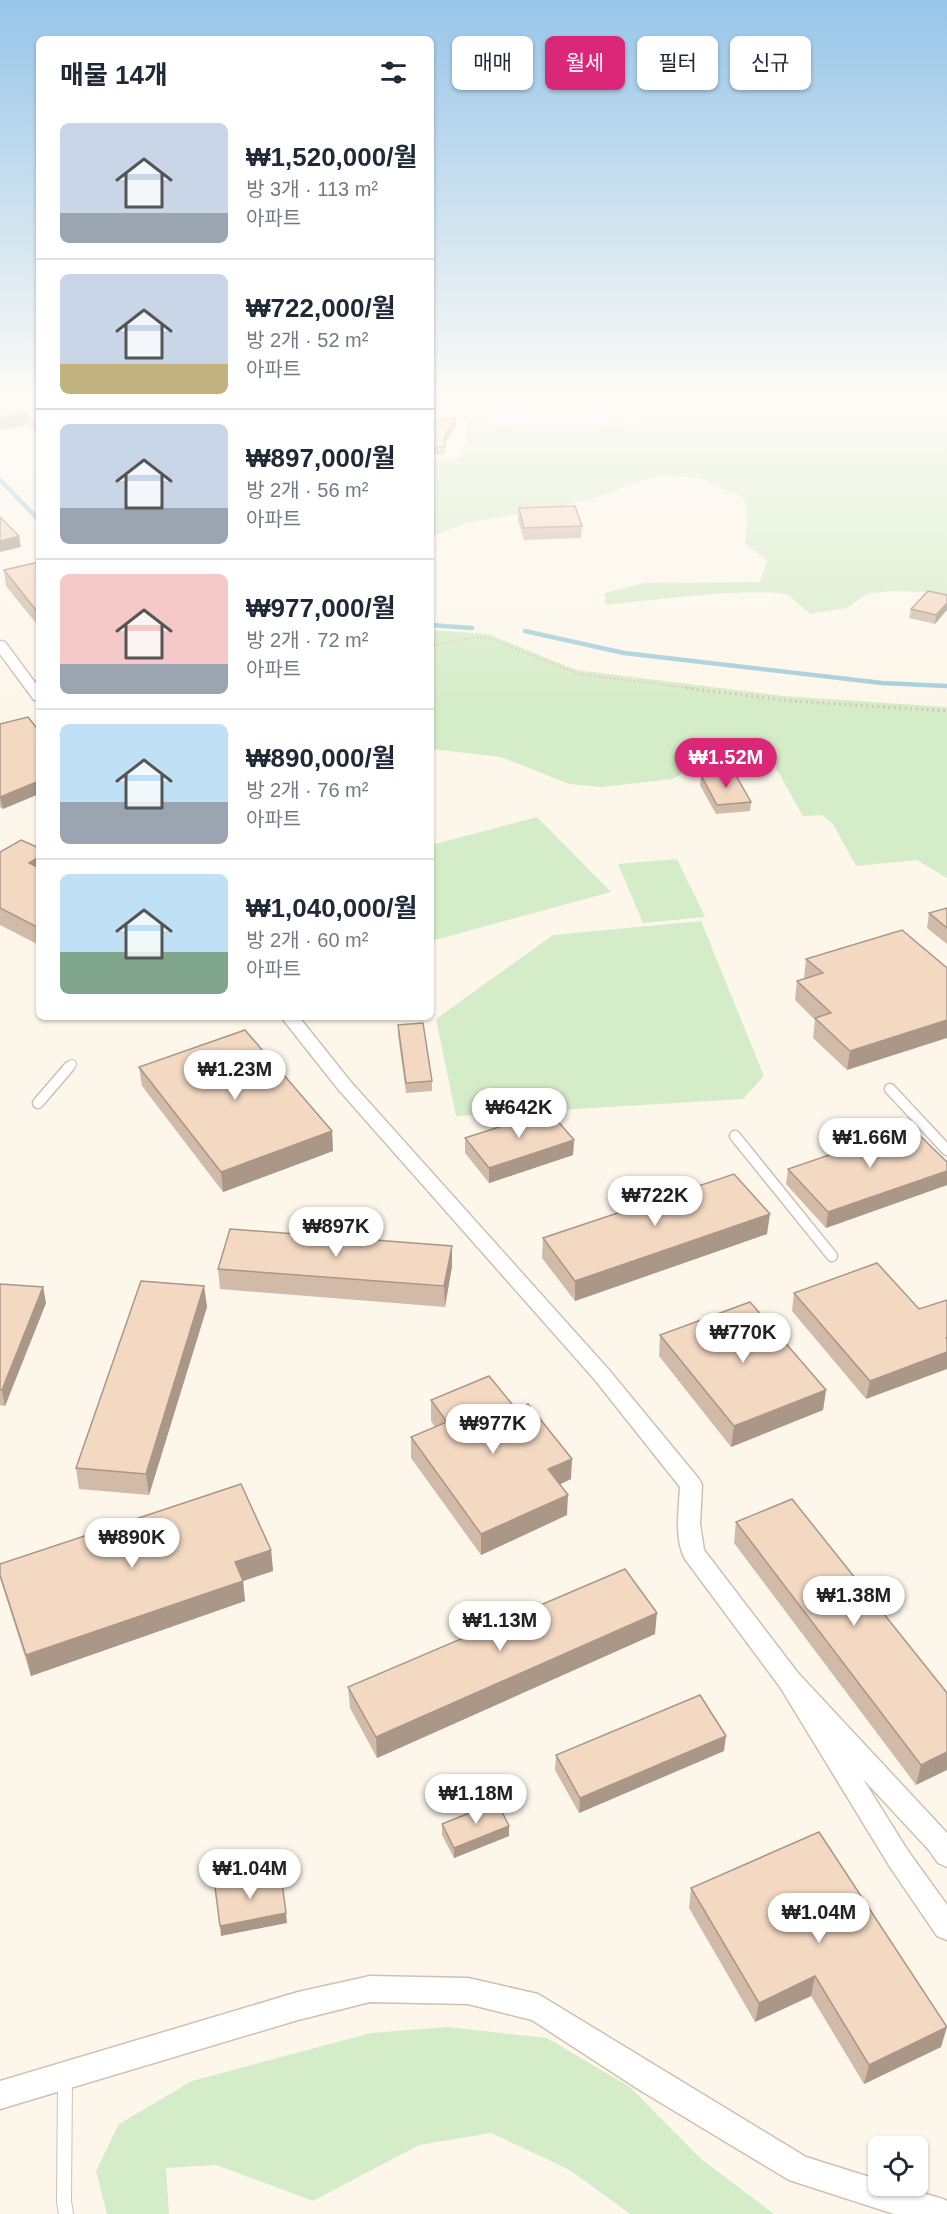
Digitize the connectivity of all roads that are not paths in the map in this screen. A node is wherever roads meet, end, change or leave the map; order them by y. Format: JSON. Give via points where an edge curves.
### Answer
{"nodes":[{"id":1,"x":0,"y":645,"type":"edge"},
{"id":2,"x":36,"y":693,"type":"edge"},
{"id":3,"x":292,"y":1020,"type":"edge"},
{"id":4,"x":72,"y":1064,"type":"dead end"},
{"id":5,"x":890,"y":1089,"type":"dead end"},
{"id":6,"x":38,"y":1103,"type":"dead end"},
{"id":7,"x":735,"y":1136,"type":"dead end"},
{"id":8,"x":947,"y":1150,"type":"edge"},
{"id":9,"x":832,"y":1256,"type":"dead end"},
{"id":10,"x":789,"y":1680,"type":"junction"},
{"id":11,"x":947,"y":1855,"type":"edge"},
{"id":12,"x":947,"y":1927,"type":"edge"},
{"id":13,"x":65,"y":2077,"type":"junction"},
{"id":14,"x":0,"y":2096,"type":"edge"},
{"id":15,"x":66,"y":2214,"type":"edge"},
{"id":16,"x":943,"y":2214,"type":"edge"}],
"edges":[{"from":1,"to":2,"type":"street"},
{"from":3,"to":10,"type":"street","via":[[344,1085],[602,1375],[690,1485],[693,1553]]},
{"from":4,"to":6,"type":"lane"},
{"from":5,"to":8,"type":"lane"},
{"from":7,"to":9,"type":"lane"},
{"from":10,"to":11,"type":"street"},
{"from":10,"to":12,"type":"street","via":[[899,1858]]},
{"from":13,"to":14,"type":"street"},
{"from":13,"to":15,"type":"lane"},
{"from":13,"to":16,"type":"street","via":[[298,2006],[370,1989],[468,1991],[538,2007],[799,2170]]}]}
